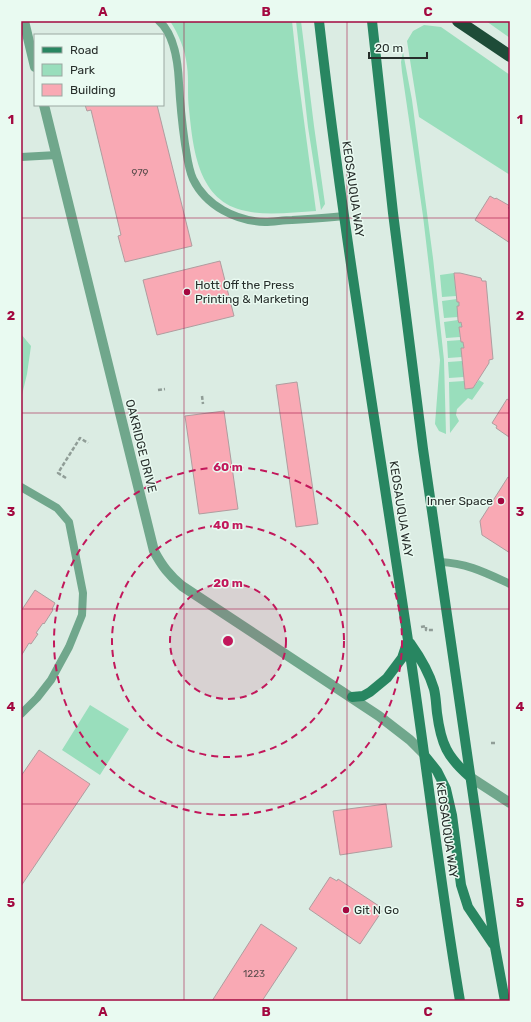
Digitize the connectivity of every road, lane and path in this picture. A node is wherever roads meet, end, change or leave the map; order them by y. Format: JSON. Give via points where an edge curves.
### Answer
{"nodes":[{"id":1,"x":24,"y":21,"type":"edge"},
{"id":2,"x":159,"y":21,"type":"edge"},
{"id":3,"x":319,"y":21,"type":"edge"},
{"id":4,"x":372,"y":21,"type":"edge"},
{"id":5,"x":458,"y":21,"type":"edge"},
{"id":6,"x":510,"y":56,"type":"edge"},
{"id":7,"x":34,"y":63,"type":"edge"},
{"id":8,"x":44,"y":106,"type":"edge"},
{"id":9,"x":57,"y":155,"type":"junction"},
{"id":10,"x":21,"y":157,"type":"edge"},
{"id":11,"x":344,"y":216,"type":"junction"},
{"id":12,"x":165,"y":389,"type":"dead end"},
{"id":13,"x":158,"y":390,"type":"dead end"},
{"id":14,"x":202,"y":396,"type":"dead end"},
{"id":15,"x":203,"y":404,"type":"dead end"},
{"id":16,"x":88,"y":443,"type":"dead end"},
{"id":17,"x":66,"y":478,"type":"dead end"},
{"id":18,"x":21,"y":487,"type":"edge"},
{"id":19,"x":440,"y":562,"type":"junction"},
{"id":20,"x":510,"y":584,"type":"edge"},
{"id":21,"x":418,"y":627,"type":"dead end"},
{"id":22,"x":433,"y":630,"type":"dead end"},
{"id":23,"x":408,"y":639,"type":"junction"},
{"id":24,"x":352,"y":697,"type":"junction"},
{"id":25,"x":21,"y":714,"type":"edge"},
{"id":26,"x":491,"y":743,"type":"dead end"},
{"id":27,"x":495,"y":743,"type":"dead end"},
{"id":28,"x":424,"y":754,"type":"junction"},
{"id":29,"x":470,"y":777,"type":"junction"},
{"id":30,"x":510,"y":803,"type":"edge"},
{"id":31,"x":495,"y":947,"type":"junction"},
{"id":32,"x":460,"y":1001,"type":"edge"},
{"id":33,"x":505,"y":1001,"type":"edge"}],
"edges":[{"from":1,"to":7,"type":"street"},
{"from":2,"to":11,"type":"lane","via":[[172,42],[178,63],[180,109],[188,165],[203,194],[215,206],[231,215],[249,220],[265,222]]},
{"from":3,"to":11,"type":"main road","name":"KEOSAUQUA WAY"},
{"from":4,"to":19,"type":"main road","via":[[393,213]]},
{"from":5,"to":6,"type":"highway"},
{"from":8,"to":9,"type":"street","name":"OAKRIDGE DRIVE"},
{"from":9,"to":10,"type":"lane"},
{"from":9,"to":24,"type":"street","name":"OAKRIDGE DRIVE","via":[[154,551],[161,564],[182,586]]},
{"from":11,"to":23,"type":"main road","name":"KEOSAUQUA WAY"},
{"from":12,"to":13,"type":"path"},
{"from":14,"to":15,"type":"path"},
{"from":16,"to":17,"type":"path","via":[[80,438],[58,473]]},
{"from":18,"to":25,"type":"lane","via":[[57,508],[69,522],[83,593],[82,615],[69,647],[51,680]]},
{"from":19,"to":20,"type":"lane","via":[[467,565]]},
{"from":19,"to":29,"type":"main road"},
{"from":21,"to":22,"type":"path","via":[[426,626],[426,630]]},
{"from":23,"to":24,"type":"main road","via":[[402,658],[387,678],[370,692]]},
{"from":23,"to":28,"type":"main road","name":"KEOSAUQUA WAY"},
{"from":23,"to":29,"type":"main road","via":[[430,676],[439,726],[448,754]]},
{"from":24,"to":28,"type":"street","name":"OAKRIDGE DRIVE","via":[[395,727]]},
{"from":26,"to":27,"type":"path"},
{"from":28,"to":31,"type":"main road","via":[[446,788],[461,885],[468,907]]},
{"from":28,"to":32,"type":"main road","name":"KEOSAUQUA WAY"},
{"from":29,"to":30,"type":"street"},
{"from":29,"to":31,"type":"main road"},
{"from":31,"to":33,"type":"main road"}]}
